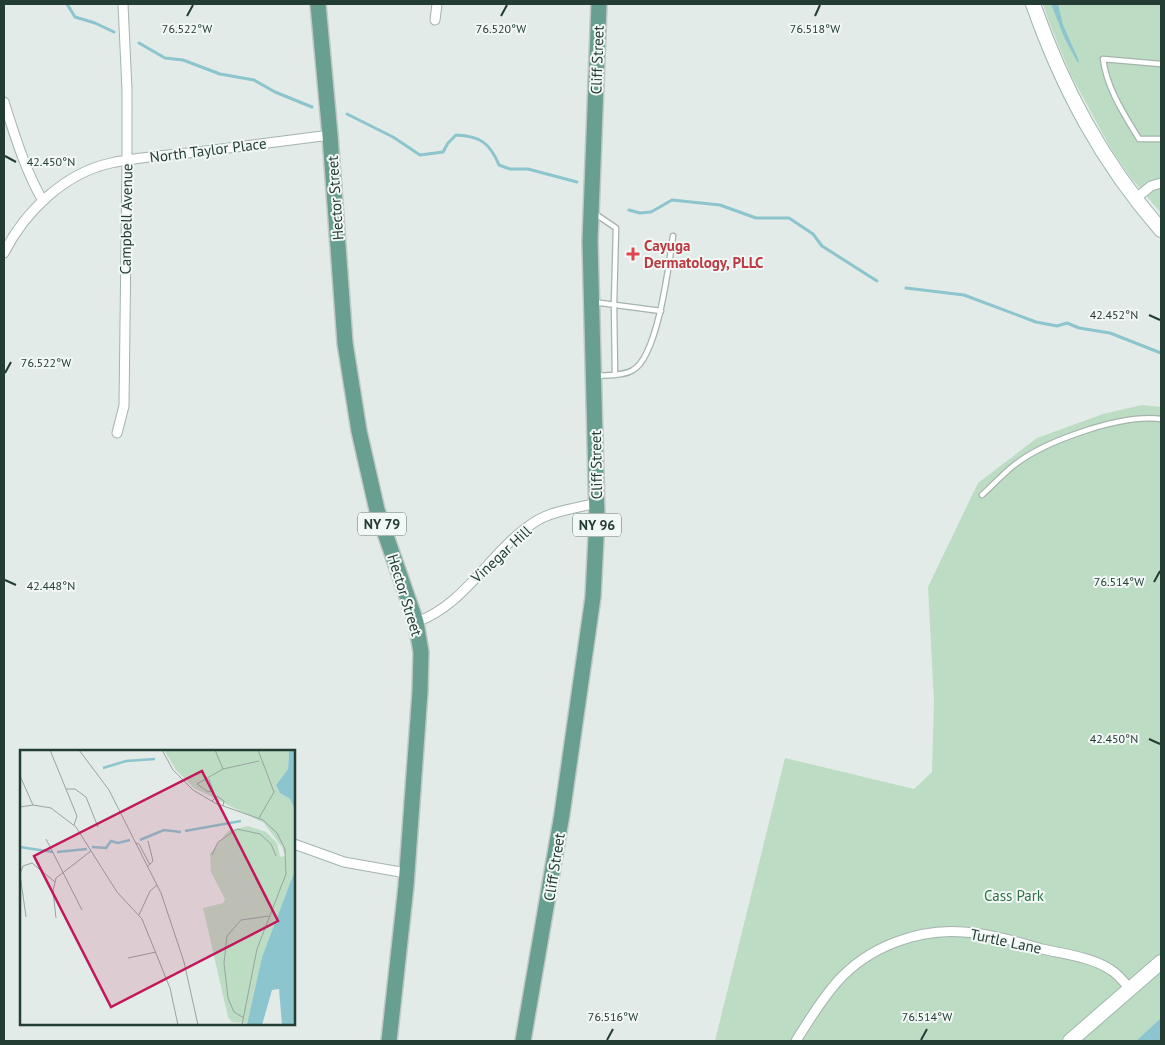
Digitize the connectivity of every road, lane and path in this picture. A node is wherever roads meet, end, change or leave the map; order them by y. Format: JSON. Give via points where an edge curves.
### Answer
{"nodes":[{"id":1,"x":123,"y":4,"type":"edge"},
{"id":2,"x":318,"y":4,"type":"edge"},
{"id":3,"x":437,"y":4,"type":"edge"},
{"id":4,"x":599,"y":4,"type":"edge"},
{"id":5,"x":1033,"y":4,"type":"edge"},
{"id":6,"x":435,"y":20,"type":"dead end"},
{"id":7,"x":1161,"y":64,"type":"edge"},
{"id":8,"x":4,"y":102,"type":"edge"},
{"id":9,"x":330,"y":135,"type":"junction"},
{"id":10,"x":1161,"y":139,"type":"edge"},
{"id":11,"x":128,"y":160,"type":"junction"},
{"id":12,"x":1161,"y":183,"type":"edge"},
{"id":13,"x":1135,"y":199,"type":"junction"},
{"id":14,"x":43,"y":201,"type":"junction"},
{"id":15,"x":591,"y":210,"type":"junction"},
{"id":16,"x":1161,"y":230,"type":"edge"},
{"id":17,"x":673,"y":236,"type":"dead end"},
{"id":18,"x":4,"y":253,"type":"edge"},
{"id":19,"x":592,"y":302,"type":"junction"},
{"id":20,"x":614,"y":304,"type":"junction"},
{"id":21,"x":662,"y":311,"type":"junction"},
{"id":22,"x":615,"y":375,"type":"junction"},
{"id":23,"x":594,"y":376,"type":"junction"},
{"id":24,"x":1161,"y":419,"type":"edge"},
{"id":25,"x":117,"y":433,"type":"dead end"},
{"id":26,"x":982,"y":495,"type":"dead end"},
{"id":27,"x":596,"y":503,"type":"junction"},
{"id":28,"x":416,"y":622,"type":"junction"},
{"id":29,"x":295,"y":844,"type":"edge"},
{"id":30,"x":406,"y":873,"type":"junction"},
{"id":31,"x":1161,"y":962,"type":"edge"},
{"id":32,"x":1130,"y":989,"type":"junction"},
{"id":33,"x":389,"y":1041,"type":"edge"},
{"id":34,"x":523,"y":1041,"type":"edge"},
{"id":35,"x":796,"y":1041,"type":"edge"},
{"id":36,"x":1070,"y":1041,"type":"edge"}],
"edges":[{"from":1,"to":11,"type":"street","name":"Campbell Avenue"},
{"from":2,"to":9,"type":"main road","name":"Hector Street","number":"NY 79"},
{"from":3,"to":6,"type":"street"},
{"from":4,"to":15,"type":"main road","name":"Cliff Street","number":"NY 96"},
{"from":5,"to":13,"type":"main road","via":[[1076,107],[1107,161]]},
{"from":7,"to":10,"type":"lane","via":[[1103,59],[1114,96],[1139,139]]},
{"from":8,"to":14,"type":"street","via":[[20,151]]},
{"from":9,"to":11,"type":"street","name":"North Taylor Place"},
{"from":9,"to":28,"type":"main road","name":"Hector Street","number":"NY 79","via":[[346,343],[359,430],[377,510]]},
{"from":11,"to":14,"type":"street","name":"North Taylor Place","via":[[76,176]]},
{"from":11,"to":25,"type":"street","name":"Campbell Avenue","via":[[124,406]]},
{"from":12,"to":13,"type":"street"},
{"from":13,"to":16,"type":"main road"},
{"from":14,"to":18,"type":"street","name":"North Taylor Place","via":[[21,226]]},
{"from":15,"to":19,"type":"main road","name":"Cliff Street","number":"NY 96"},
{"from":15,"to":20,"type":"lane","via":[[616,228]]},
{"from":17,"to":21,"type":"lane"},
{"from":19,"to":20,"type":"lane"},
{"from":19,"to":23,"type":"main road","name":"Cliff Street","number":"NY 96"},
{"from":20,"to":21,"type":"lane"},
{"from":20,"to":22,"type":"lane"},
{"from":21,"to":22,"type":"lane","via":[[644,360],[633,371]]},
{"from":22,"to":23,"type":"lane"},
{"from":23,"to":27,"type":"main road","name":"Cliff Street","number":"NY 96"},
{"from":24,"to":26,"type":"lane","via":[[1111,423],[1054,442],[1013,465]]},
{"from":27,"to":28,"type":"street","name":"Vinegar Hill","via":[[539,519],[454,599],[438,612]]},
{"from":27,"to":34,"type":"main road","name":"Cliff Street","number":"NY 96","via":[[590,620],[562,814]]},
{"from":28,"to":30,"type":"main road","name":"Hector Street","number":"NY 79","via":[[421,652],[420,692]]},
{"from":29,"to":30,"type":"street","via":[[344,862]]},
{"from":30,"to":33,"type":"main road","name":"Hector Street","number":"NY 79"},
{"from":31,"to":32,"type":"main road"},
{"from":32,"to":35,"type":"street","name":"Turtle Lane","via":[[1111,969],[1068,955],[989,935],[964,932],[924,934],[885,947],[843,975]]},
{"from":32,"to":36,"type":"main road"}]}
